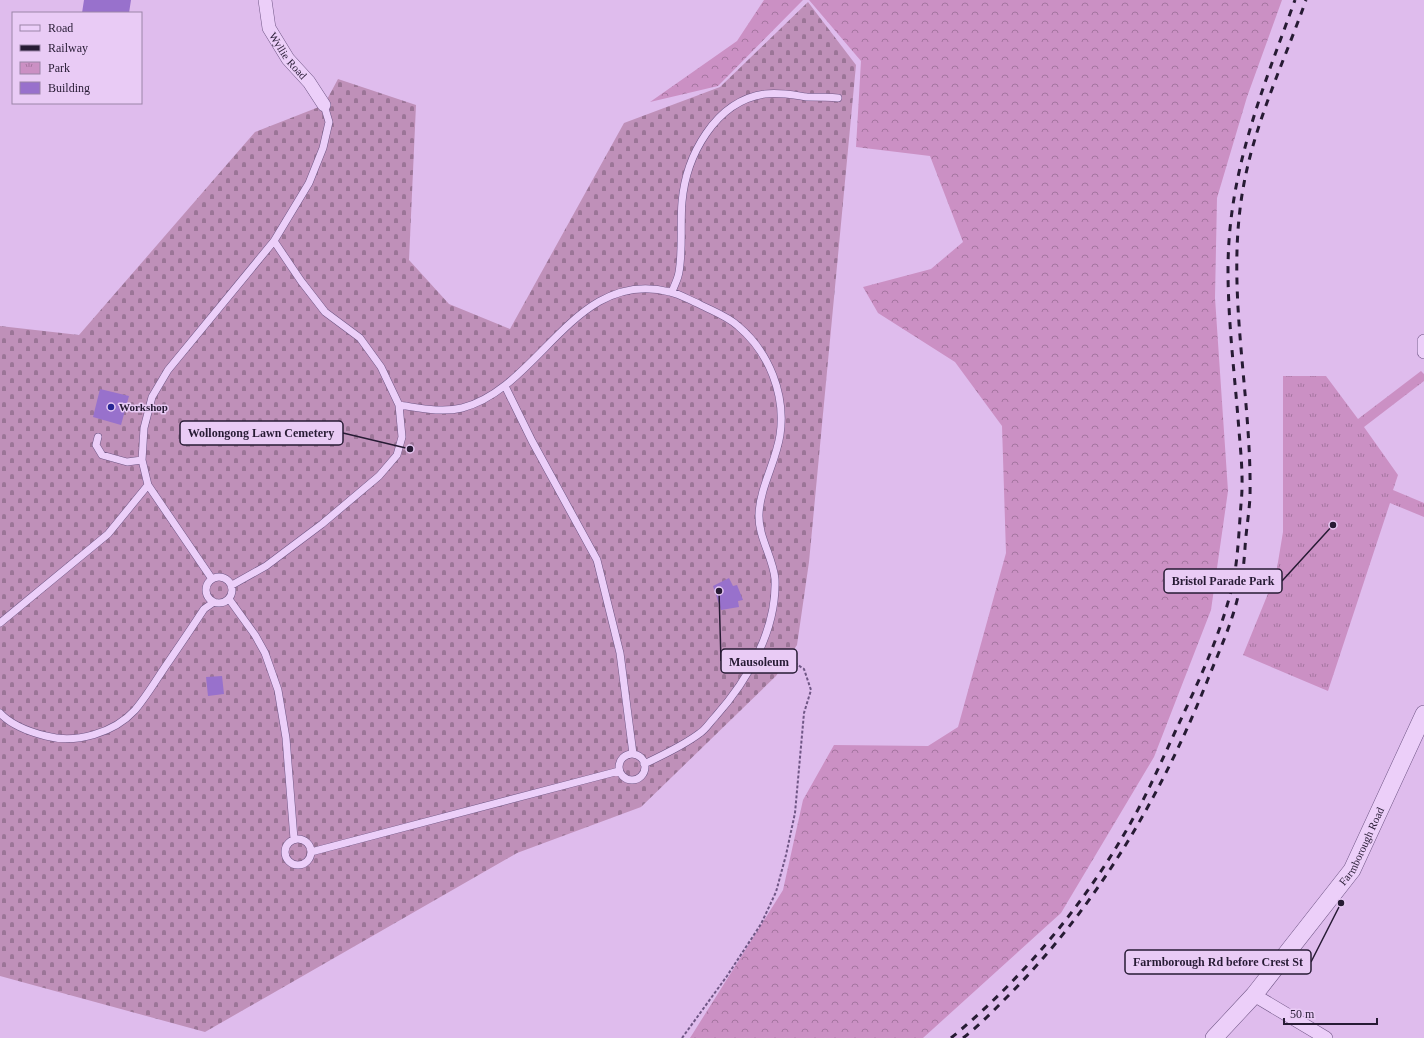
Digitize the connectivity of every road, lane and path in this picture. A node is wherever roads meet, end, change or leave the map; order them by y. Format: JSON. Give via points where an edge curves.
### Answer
{"nodes":[{"id":1,"x":265,"y":0,"type":"edge"},
{"id":2,"x":838,"y":98,"type":"dead end"},
{"id":3,"x":324,"y":105,"type":"joint"},
{"id":4,"x":274,"y":241,"type":"junction"},
{"id":5,"x":672,"y":292,"type":"junction"},
{"id":6,"x":1424,"y":341,"type":"edge"},
{"id":7,"x":1424,"y":352,"type":"edge"},
{"id":8,"x":505,"y":386,"type":"junction"},
{"id":9,"x":399,"y":405,"type":"junction"},
{"id":10,"x":98,"y":437,"type":"dead end"},
{"id":11,"x":142,"y":460,"type":"junction"},
{"id":12,"x":148,"y":485,"type":"junction"},
{"id":13,"x":212,"y":579,"type":"junction"},
{"id":14,"x":232,"y":585,"type":"junction"},
{"id":15,"x":229,"y":599,"type":"junction"},
{"id":16,"x":214,"y":602,"type":"junction"},
{"id":17,"x":0,"y":623,"type":"edge"},
{"id":18,"x":784,"y":656,"type":"dead end"},
{"id":19,"x":0,"y":713,"type":"edge"},
{"id":20,"x":1424,"y":714,"type":"edge"},
{"id":21,"x":633,"y":754,"type":"junction"},
{"id":22,"x":644,"y":764,"type":"junction"},
{"id":23,"x":619,"y":771,"type":"junction"},
{"id":24,"x":294,"y":839,"type":"junction"},
{"id":25,"x":311,"y":852,"type":"junction"},
{"id":26,"x":1254,"y":995,"type":"junction"},
{"id":27,"x":682,"y":1038,"type":"edge"},
{"id":28,"x":1214,"y":1038,"type":"edge"},
{"id":29,"x":1326,"y":1038,"type":"edge"}],
"edges":[{"from":1,"to":3,"type":"street","name":"Wyllie Road","via":[[269,28],[288,59],[309,82]]},
{"from":2,"to":5,"type":"lane","via":[[765,94],[736,104],[722,114],[705,136],[690,164],[685,181],[679,273]]},
{"from":3,"to":4,"type":"lane","via":[[329,122],[323,148],[309,183]]},
{"from":4,"to":9,"type":"lane","via":[[324,312],[360,338],[381,367]]},
{"from":4,"to":11,"type":"lane","via":[[168,370],[152,397],[144,428]]},
{"from":5,"to":8,"type":"lane","via":[[645,288],[615,293],[569,322]]},
{"from":5,"to":22,"type":"lane","via":[[737,325],[765,357],[776,385],[781,420],[780,437],[764,488],[759,514],[761,533],[775,576],[775,599],[759,652],[728,703],[701,732]]},
{"from":6,"to":7,"type":"street"},
{"from":8,"to":9,"type":"lane","via":[[461,408],[430,410]]},
{"from":8,"to":21,"type":"lane","via":[[597,560],[620,653]]},
{"from":9,"to":14,"type":"lane","via":[[401,443],[397,455],[380,476],[266,566]]},
{"from":10,"to":11,"type":"lane","via":[[96,445],[102,455],[127,462]]},
{"from":11,"to":12,"type":"lane"},
{"from":12,"to":13,"type":"lane"},
{"from":12,"to":17,"type":"lane","via":[[108,534]]},
{"from":13,"to":14,"type":"lane","via":[[225,578]]},
{"from":13,"to":16,"type":"lane","via":[[206,591]]},
{"from":14,"to":15,"type":"lane"},
{"from":15,"to":16,"type":"lane"},
{"from":15,"to":24,"type":"lane","via":[[265,653],[278,690],[286,738]]},
{"from":16,"to":19,"type":"lane","via":[[204,610],[134,711],[110,728],[78,738],[53,738],[18,726]]},
{"from":18,"to":27,"type":"path","via":[[804,669],[811,690],[804,713],[795,813],[786,855],[776,892],[761,924]]},
{"from":20,"to":26,"type":"street","name":"Farmborough Road","via":[[1352,870]]},
{"from":21,"to":22,"type":"lane"},
{"from":21,"to":23,"type":"lane","via":[[621,759]]},
{"from":22,"to":23,"type":"lane","via":[[643,774],[635,780],[625,779]]},
{"from":23,"to":25,"type":"lane"},
{"from":24,"to":25,"type":"lane","via":[[306,841]]},
{"from":24,"to":25,"type":"lane","via":[[286,846],[288,860],[302,864],[307,861]]},
{"from":26,"to":28,"type":"street","name":"Farmborough Road"},
{"from":26,"to":29,"type":"street"}]}
